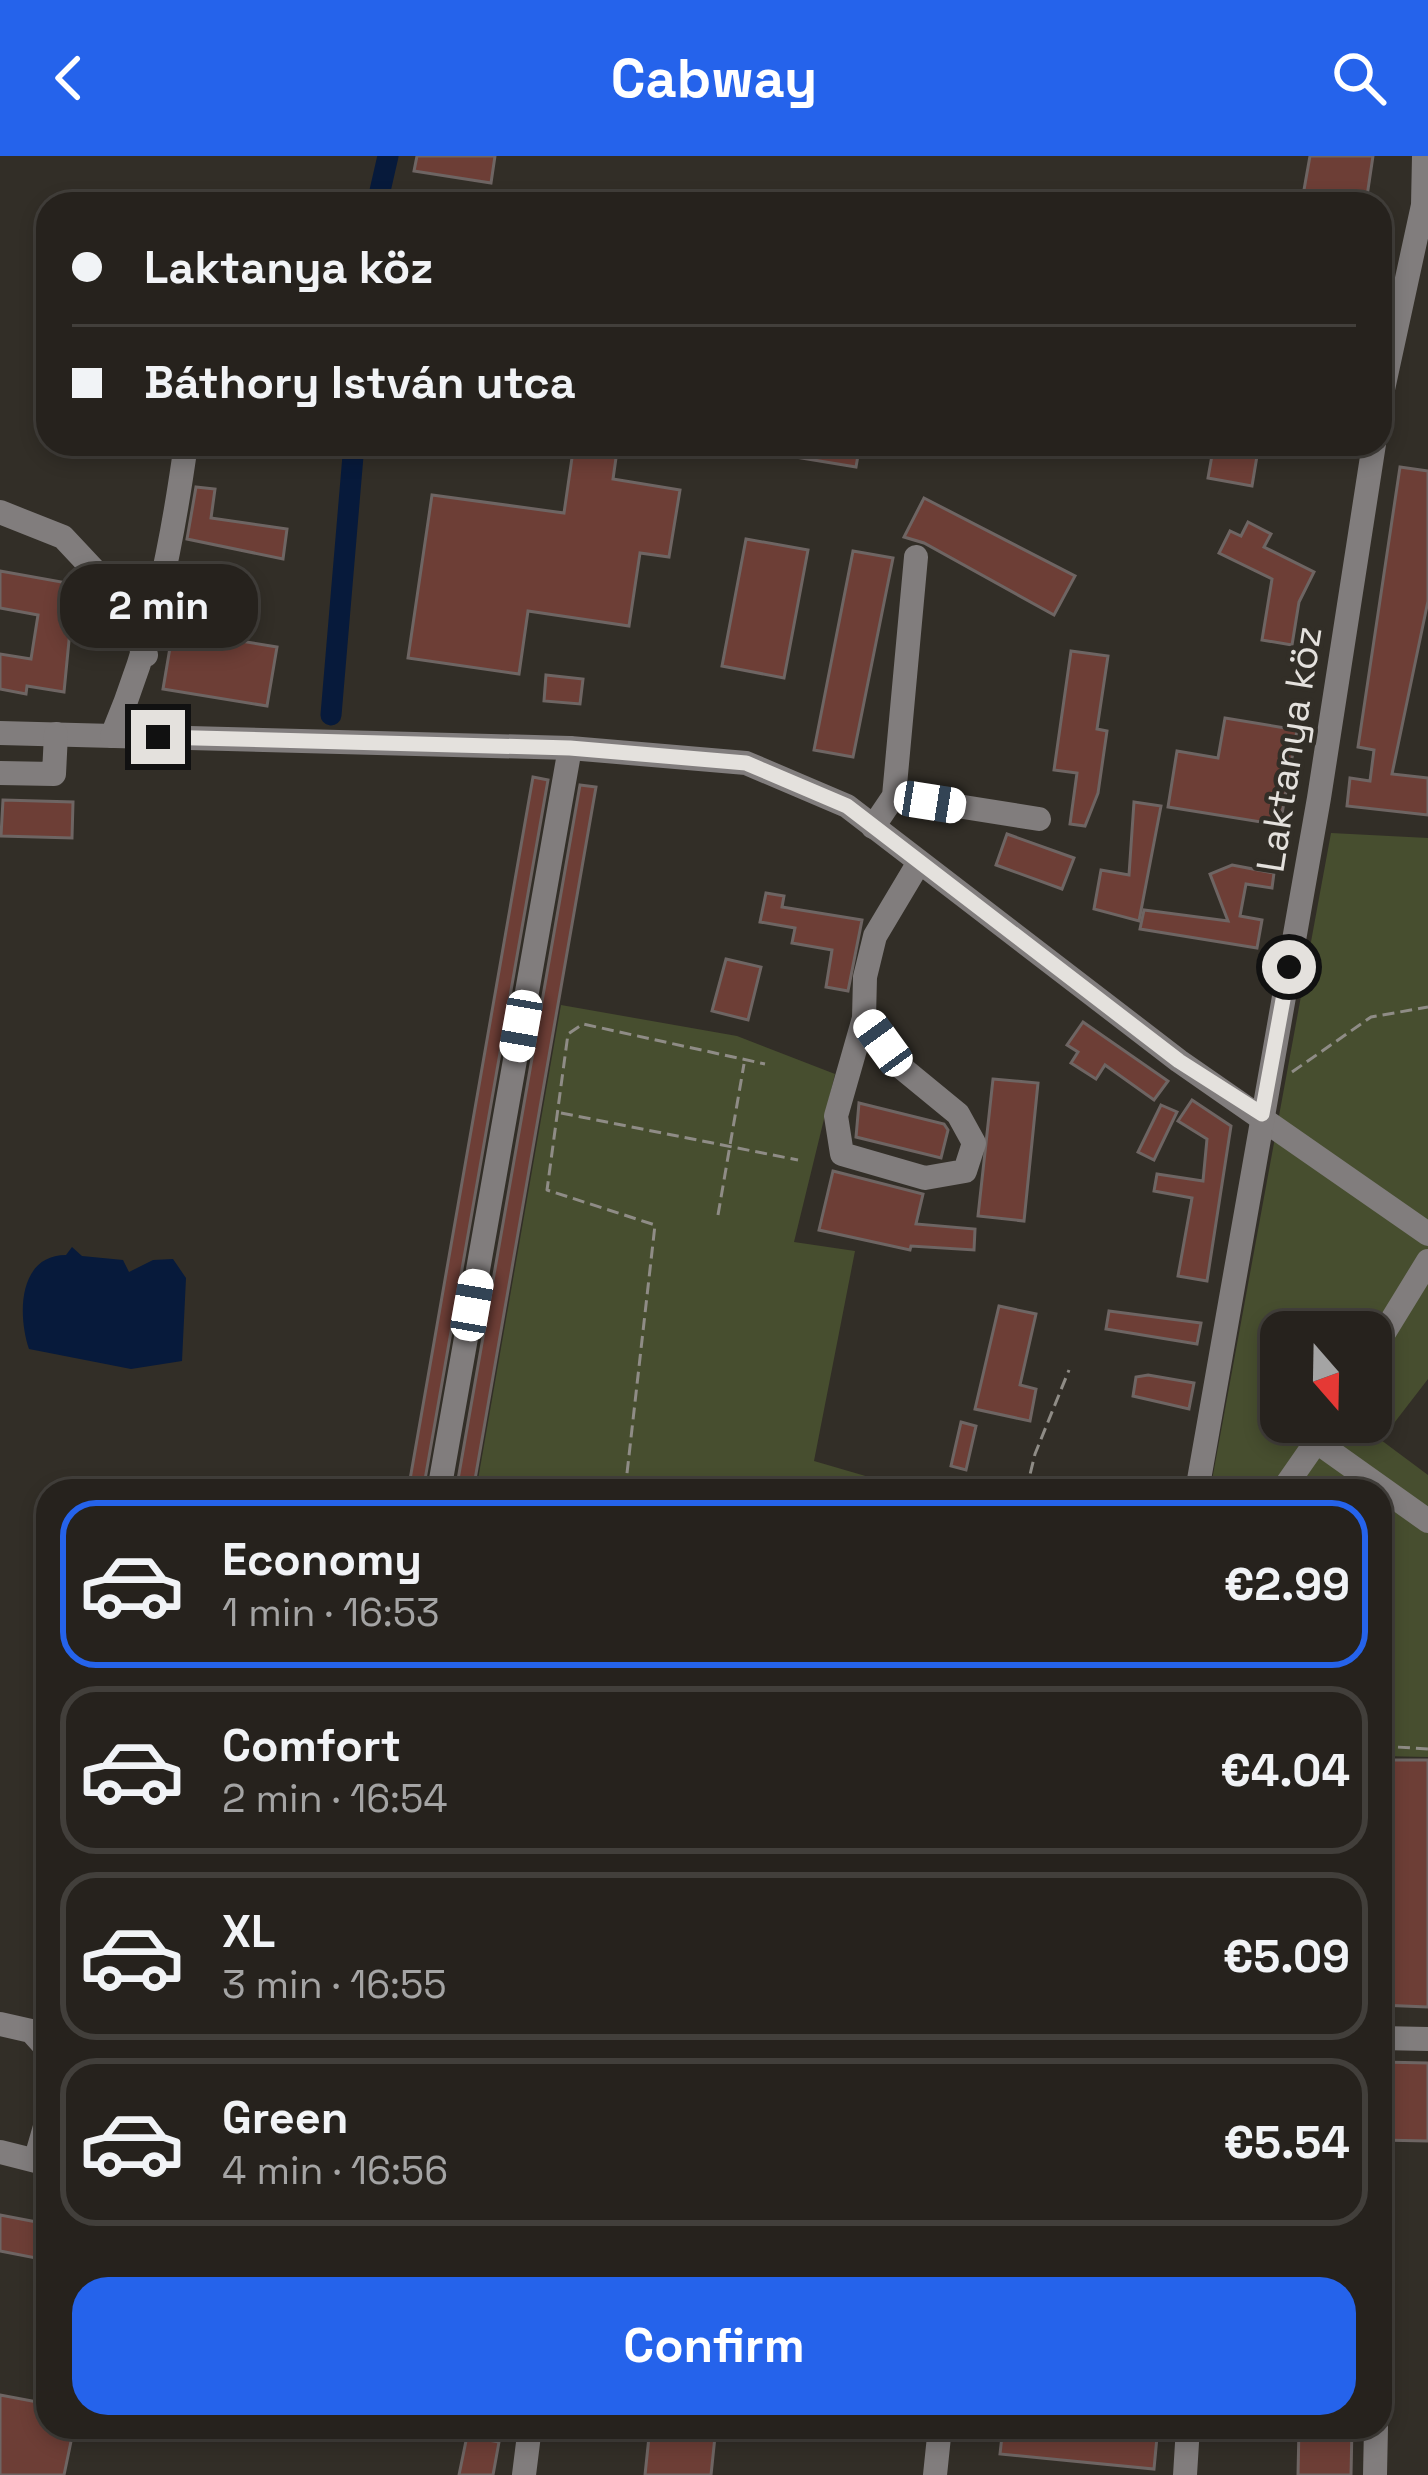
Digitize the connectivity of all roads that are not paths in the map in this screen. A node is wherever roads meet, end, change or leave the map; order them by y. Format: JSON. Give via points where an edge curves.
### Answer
{"nodes":[{"id":1,"x":1424,"y":156,"type":"edge"},
{"id":2,"x":1392,"y":348,"type":"edge"},
{"id":3,"x":184,"y":456,"type":"edge"},
{"id":4,"x":1372,"y":456,"type":"edge"},
{"id":5,"x":0,"y":512,"type":"edge"},
{"id":6,"x":916,"y":557,"type":"dead end"},
{"id":7,"x":146,"y":655,"type":"junction"},
{"id":8,"x":0,"y":733,"type":"edge"},
{"id":9,"x":56,"y":734,"type":"junction"},
{"id":10,"x":112,"y":736,"type":"junction"},
{"id":11,"x":570,"y":748,"type":"junction"},
{"id":12,"x":0,"y":773,"type":"edge"},
{"id":13,"x":894,"y":796,"type":"junction"},
{"id":14,"x":1040,"y":819,"type":"dead end"},
{"id":15,"x":873,"y":827,"type":"junction"},
{"id":16,"x":918,"y":864,"type":"junction"},
{"id":17,"x":865,"y":1018,"type":"junction"},
{"id":18,"x":1264,"y":1104,"type":"junction"},
{"id":19,"x":1428,"y":1234,"type":"edge"},
{"id":20,"x":1428,"y":1261,"type":"edge"},
{"id":21,"x":1392,"y":1320,"type":"edge"},
{"id":22,"x":1315,"y":1443,"type":"edge"},
{"id":23,"x":1336,"y":1443,"type":"edge"},
{"id":24,"x":441,"y":1479,"type":"edge"},
{"id":25,"x":1199,"y":1479,"type":"edge"},
{"id":26,"x":1290,"y":1479,"type":"edge"},
{"id":27,"x":1379,"y":1479,"type":"edge"},
{"id":28,"x":1392,"y":1490,"type":"edge"},
{"id":29,"x":1428,"y":1520,"type":"edge"},
{"id":30,"x":0,"y":2024,"type":"edge"},
{"id":31,"x":36,"y":2035,"type":"edge"},
{"id":32,"x":1392,"y":2038,"type":"edge"},
{"id":33,"x":1428,"y":2039,"type":"edge"},
{"id":34,"x":0,"y":2152,"type":"edge"},
{"id":35,"x":36,"y":2160,"type":"edge"},
{"id":36,"x":528,"y":2439,"type":"edge"},
{"id":37,"x":939,"y":2439,"type":"edge"},
{"id":38,"x":1187,"y":2439,"type":"edge"},
{"id":39,"x":1376,"y":2439,"type":"edge"},
{"id":40,"x":524,"y":2475,"type":"edge"},
{"id":41,"x":935,"y":2475,"type":"edge"},
{"id":42,"x":1185,"y":2475,"type":"edge"},
{"id":43,"x":1375,"y":2475,"type":"edge"}],
"edges":[{"from":1,"to":2,"type":"street","via":[[1423,205]]},
{"from":3,"to":7,"type":"street"},
{"from":4,"to":18,"type":"street","name":"Laktanya köz"},
{"from":5,"to":7,"type":"street","via":[[64,537]]},
{"from":6,"to":13,"type":"street"},
{"from":7,"to":10,"type":"street"},
{"from":8,"to":9,"type":"street"},
{"from":9,"to":10,"type":"street"},
{"from":9,"to":12,"type":"street","via":[[54,774]]},
{"from":10,"to":11,"type":"street"},
{"from":11,"to":15,"type":"street","via":[[746,763],[847,806]]},
{"from":11,"to":24,"type":"street"},
{"from":13,"to":14,"type":"street"},
{"from":13,"to":15,"type":"street"},
{"from":15,"to":16,"type":"street"},
{"from":16,"to":17,"type":"street","via":[[875,936]]},
{"from":16,"to":18,"type":"street","via":[[1179,1061]]},
{"from":17,"to":17,"type":"street","via":[[836,1116],[842,1154],[925,1178],[965,1171],[974,1144],[958,1114],[902,1068]]},
{"from":18,"to":19,"type":"street"},
{"from":18,"to":25,"type":"street","name":"Laktanya köz"},
{"from":20,"to":21,"type":"street"},
{"from":22,"to":26,"type":"street"},
{"from":23,"to":27,"type":"street"},
{"from":28,"to":29,"type":"street"},
{"from":30,"to":31,"type":"street"},
{"from":32,"to":33,"type":"street"},
{"from":34,"to":35,"type":"street"},
{"from":36,"to":40,"type":"street"},
{"from":37,"to":41,"type":"street"},
{"from":38,"to":42,"type":"street"},
{"from":39,"to":43,"type":"street"}]}
